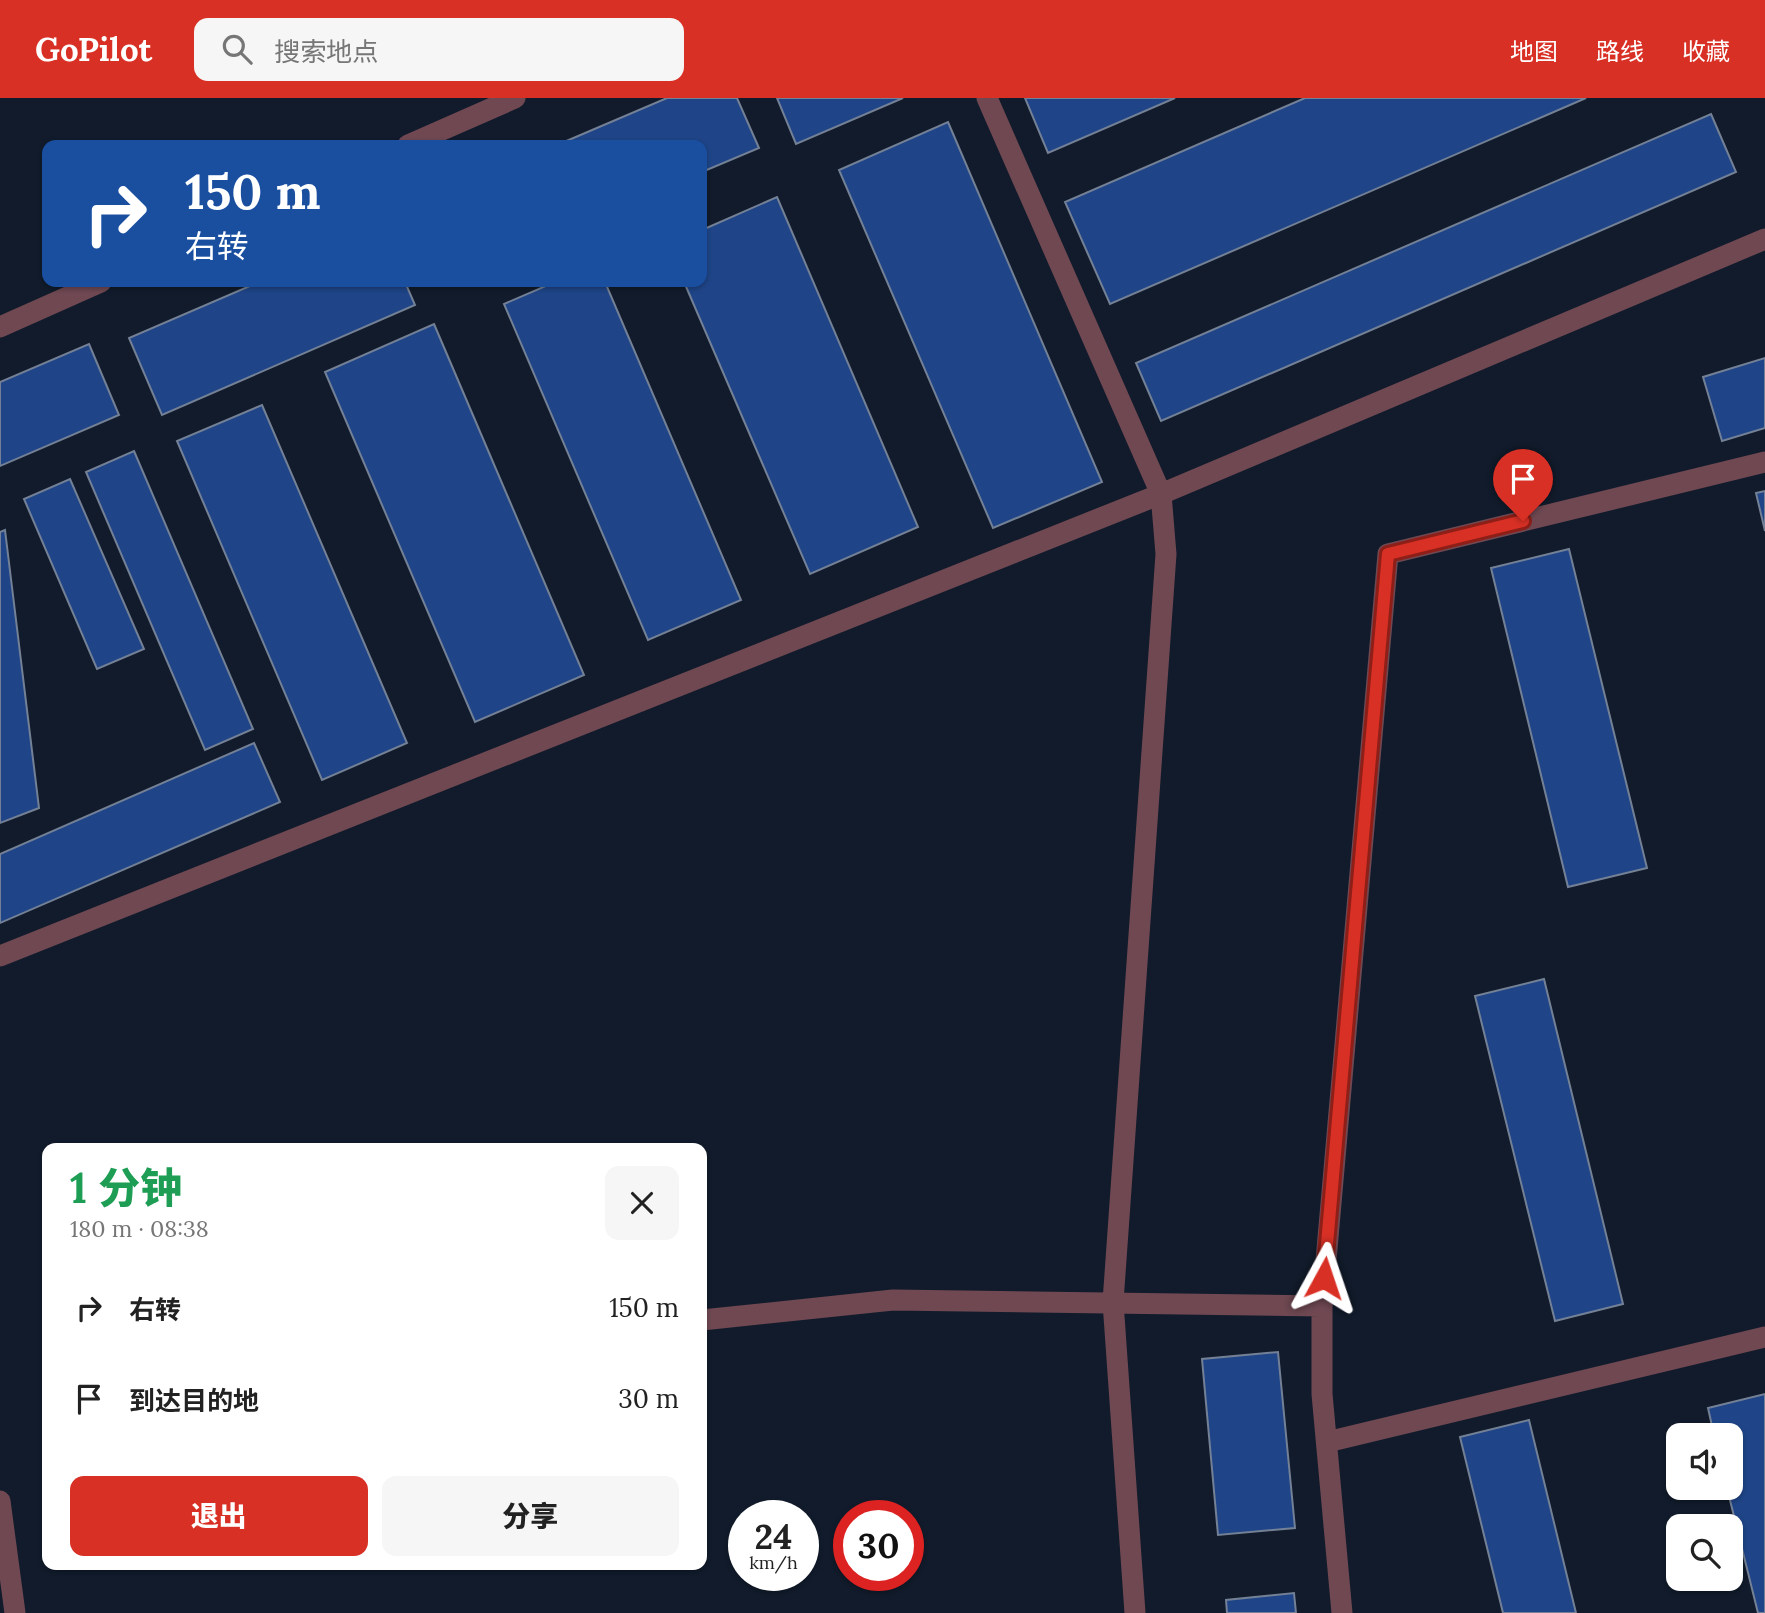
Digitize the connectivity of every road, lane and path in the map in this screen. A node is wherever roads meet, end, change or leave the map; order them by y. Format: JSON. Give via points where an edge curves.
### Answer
{"nodes":[{"id":1,"x":515,"y":98,"type":"edge"},
{"id":2,"x":987,"y":98,"type":"edge"},
{"id":3,"x":419,"y":140,"type":"edge"},
{"id":4,"x":1765,"y":239,"type":"edge"},
{"id":5,"x":90,"y":287,"type":"edge"},
{"id":6,"x":0,"y":327,"type":"edge"},
{"id":7,"x":1765,"y":462,"type":"edge"},
{"id":8,"x":1161,"y":494,"type":"junction"},
{"id":9,"x":0,"y":956,"type":"edge"},
{"id":10,"x":1113,"y":1302,"type":"junction"},
{"id":11,"x":1322,"y":1306,"type":"junction"},
{"id":12,"x":707,"y":1319,"type":"edge"},
{"id":13,"x":1765,"y":1337,"type":"edge"},
{"id":14,"x":1327,"y":1442,"type":"junction"},
{"id":15,"x":0,"y":1501,"type":"edge"},
{"id":16,"x":15,"y":1613,"type":"edge"},
{"id":17,"x":1135,"y":1613,"type":"edge"},
{"id":18,"x":1342,"y":1613,"type":"edge"}],
"edges":[{"from":1,"to":3,"type":"street"},
{"from":2,"to":8,"type":"street"},
{"from":4,"to":8,"type":"street"},
{"from":5,"to":6,"type":"street"},
{"from":7,"to":11,"type":"street","via":[[1388,554]]},
{"from":8,"to":9,"type":"street"},
{"from":8,"to":10,"type":"street","via":[[1166,554]]},
{"from":10,"to":11,"type":"street"},
{"from":10,"to":12,"type":"street","via":[[893,1300]]},
{"from":10,"to":17,"type":"street"},
{"from":11,"to":14,"type":"street"},
{"from":13,"to":14,"type":"street"},
{"from":14,"to":18,"type":"street"},
{"from":15,"to":16,"type":"street"}]}
